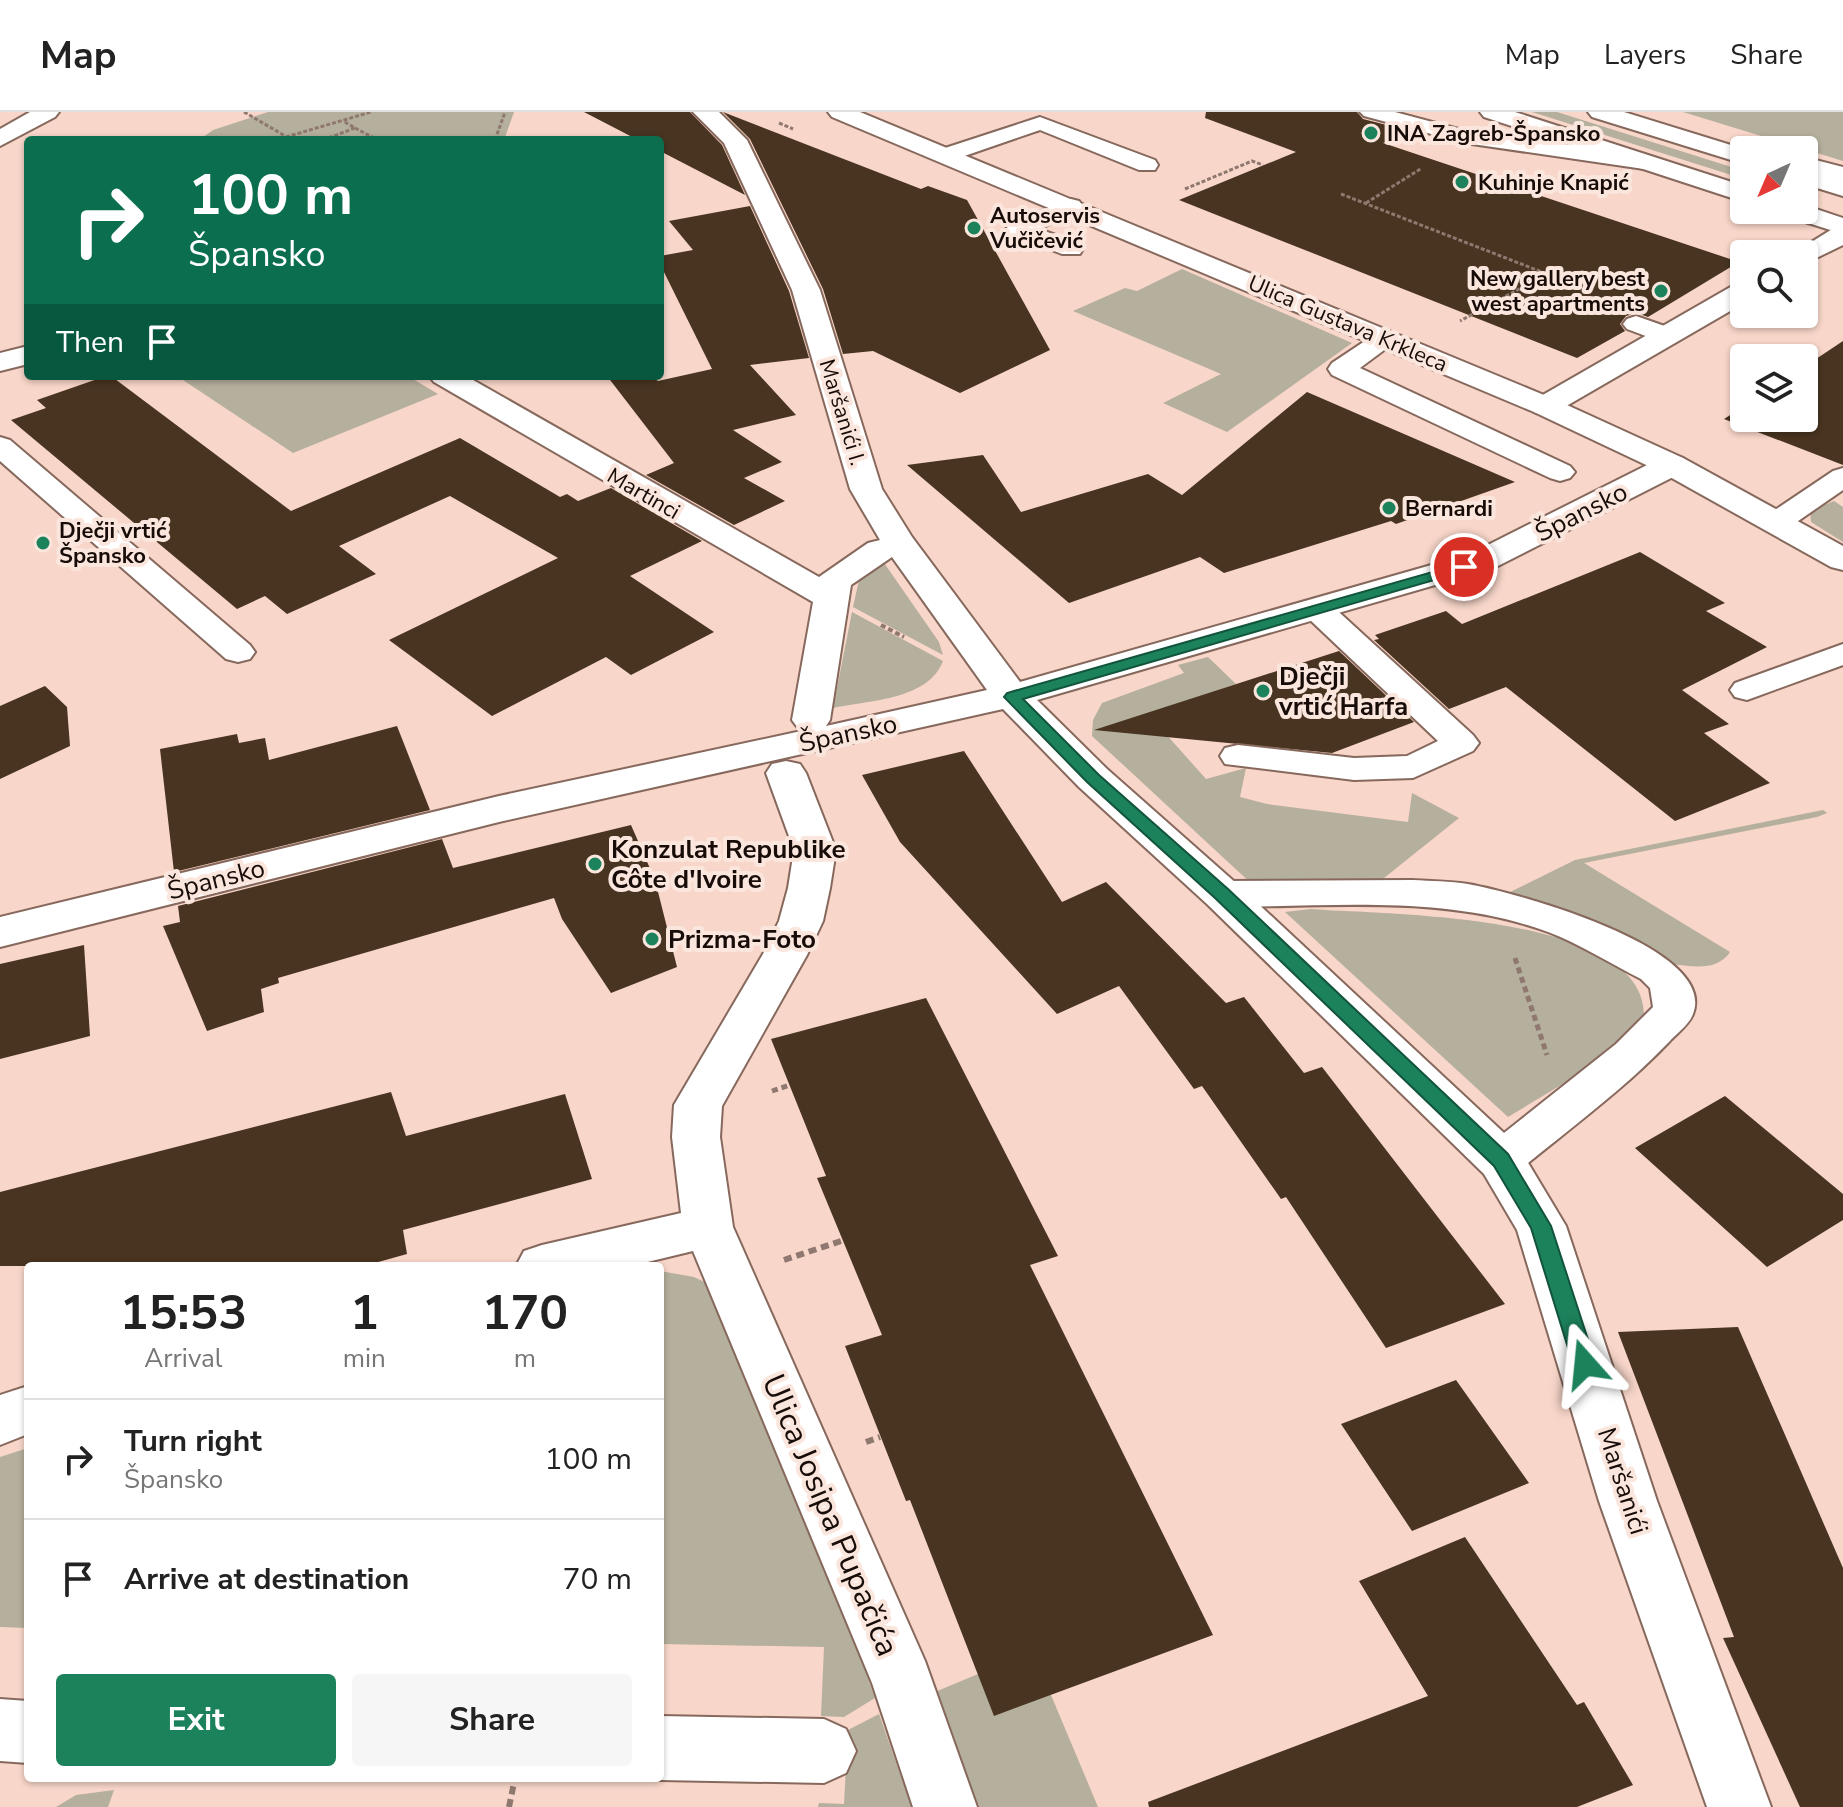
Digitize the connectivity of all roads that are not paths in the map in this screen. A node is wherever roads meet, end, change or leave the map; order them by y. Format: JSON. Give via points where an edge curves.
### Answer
{"nodes":[{"id":1,"x":47,"y":112,"type":"edge"},
{"id":2,"x":705,"y":112,"type":"edge"},
{"id":3,"x":840,"y":112,"type":"edge"},
{"id":4,"x":1371,"y":112,"type":"edge"},
{"id":5,"x":1492,"y":112,"type":"edge"},
{"id":6,"x":1600,"y":112,"type":"edge"},
{"id":7,"x":1033,"y":118,"type":"edge"},
{"id":8,"x":1671,"y":135,"type":"junction"},
{"id":9,"x":0,"y":139,"type":"edge"},
{"id":10,"x":1730,"y":147,"type":"edge"},
{"id":11,"x":1730,"y":153,"type":"edge"},
{"id":12,"x":947,"y":155,"type":"junction"},
{"id":13,"x":1644,"y":162,"type":"junction"},
{"id":14,"x":1147,"y":165,"type":"dead end"},
{"id":15,"x":1818,"y":168,"type":"edge"},
{"id":16,"x":1843,"y":174,"type":"edge"},
{"id":17,"x":1818,"y":180,"type":"edge"},
{"id":18,"x":1843,"y":188,"type":"edge"},
{"id":19,"x":1730,"y":190,"type":"edge"},
{"id":20,"x":1071,"y":206,"type":"junction"},
{"id":21,"x":1818,"y":218,"type":"edge"},
{"id":22,"x":1843,"y":226,"type":"edge"},
{"id":23,"x":1843,"y":234,"type":"edge"},
{"id":24,"x":1818,"y":248,"type":"edge"},
{"id":25,"x":1071,"y":249,"type":"dead end"},
{"id":26,"x":1730,"y":299,"type":"edge"},
{"id":27,"x":1636,"y":324,"type":"dead end"},
{"id":28,"x":1667,"y":336,"type":"junction"},
{"id":29,"x":1386,"y":339,"type":"junction"},
{"id":30,"x":24,"y":356,"type":"edge"},
{"id":31,"x":0,"y":362,"type":"edge"},
{"id":32,"x":460,"y":380,"type":"edge"},
{"id":33,"x":1545,"y":406,"type":"junction"},
{"id":34,"x":0,"y":446,"type":"edge"},
{"id":35,"x":1672,"y":465,"type":"junction"},
{"id":36,"x":1560,"y":472,"type":"dead end"},
{"id":37,"x":1843,"y":477,"type":"edge"},
{"id":38,"x":1777,"y":522,"type":"junction"},
{"id":39,"x":880,"y":550,"type":"dead end"},
{"id":40,"x":1843,"y":560,"type":"edge"},
{"id":41,"x":831,"y":598,"type":"junction"},
{"id":42,"x":1318,"y":610,"type":"junction"},
{"id":43,"x":238,"y":652,"type":"dead end"},
{"id":44,"x":1843,"y":654,"type":"edge"},
{"id":45,"x":1747,"y":690,"type":"dead end"},
{"id":46,"x":1012,"y":697,"type":"junction"},
{"id":47,"x":811,"y":720,"type":"dead end"},
{"id":48,"x":1238,"y":756,"type":"dead end"},
{"id":49,"x":786,"y":773,"type":"dead end"},
{"id":50,"x":1222,"y":894,"type":"junction"},
{"id":51,"x":0,"y":932,"type":"edge"},
{"id":52,"x":1501,"y":1160,"type":"junction"},
{"id":53,"x":708,"y":1227,"type":"junction"},
{"id":54,"x":559,"y":1262,"type":"edge"},
{"id":55,"x":24,"y":1411,"type":"edge"},
{"id":56,"x":0,"y":1420,"type":"edge"},
{"id":57,"x":664,"y":1748,"type":"edge"},
{"id":58,"x":824,"y":1751,"type":"dead end"},
{"id":59,"x":945,"y":1807,"type":"edge"},
{"id":60,"x":1739,"y":1807,"type":"edge"}],
"edges":[{"from":1,"to":9,"type":"street"},
{"from":2,"to":46,"type":"street","name":"Maršanići I.","via":[[735,140],[806,290],[866,489]]},
{"from":3,"to":12,"type":"street","name":"Ulica Gustava Krkleca"},
{"from":4,"to":13,"type":"lane","via":[[1465,137]]},
{"from":5,"to":13,"type":"street"},
{"from":6,"to":8,"type":"street"},
{"from":7,"to":12,"type":"lane"},
{"from":7,"to":14,"type":"lane"},
{"from":8,"to":10,"type":"lane"},
{"from":8,"to":11,"type":"street"},
{"from":12,"to":20,"type":"street","name":"Ulica Gustava Krkleca"},
{"from":13,"to":19,"type":"street"},
{"from":15,"to":16,"type":"lane"},
{"from":17,"to":18,"type":"street"},
{"from":20,"to":25,"type":"lane","via":[[1018,229]]},
{"from":20,"to":29,"type":"street","name":"Ulica Gustava Krkleca"},
{"from":21,"to":22,"type":"street"},
{"from":23,"to":24,"type":"street"},
{"from":26,"to":28,"type":"street"},
{"from":27,"to":28,"type":"lane"},
{"from":28,"to":33,"type":"street"},
{"from":29,"to":33,"type":"street","name":"Ulica Gustava Krkleca"},
{"from":29,"to":36,"type":"lane","via":[[1341,369]]},
{"from":30,"to":31,"type":"street"},
{"from":32,"to":41,"type":"street","name":"Martinci"},
{"from":33,"to":35,"type":"street","name":"Ulica Gustava Krkleca"},
{"from":34,"to":43,"type":"lane"},
{"from":35,"to":38,"type":"street","name":"Ulica Gustava Krkleca"},
{"from":35,"to":42,"type":"street","name":"Špansko","via":[[1482,561]]},
{"from":37,"to":38,"type":"lane"},
{"from":38,"to":40,"type":"street","name":"Ulica Gustava Krkleca"},
{"from":39,"to":41,"type":"street","via":[[834,581]]},
{"from":41,"to":47,"type":"street"},
{"from":42,"to":46,"type":"street","name":"Špansko"},
{"from":42,"to":48,"type":"lane","via":[[1461,743],[1413,767],[1354,769]]},
{"from":44,"to":45,"type":"lane"},
{"from":46,"to":50,"type":"street","name":"Maršanići"},
{"from":46,"to":51,"type":"street","name":"Špansko","via":[[499,809]]},
{"from":49,"to":53,"type":"street","name":"Ulica Josipa Pupačića","via":[[815,850],[809,888],[785,955],[698,1105],[696,1137]]},
{"from":50,"to":52,"type":"street","name":"Maršanići"},
{"from":50,"to":52,"type":"lane","via":[[1467,897],[1562,922],[1655,969],[1670,982],[1674,1011],[1631,1055]]},
{"from":52,"to":60,"type":"street","name":"Maršanići","via":[[1541,1226],[1628,1501]]},
{"from":53,"to":54,"type":"street"},
{"from":53,"to":59,"type":"street","name":"Ulica Josipa Pupačića","via":[[903,1683]]},
{"from":55,"to":56,"type":"street"},
{"from":57,"to":58,"type":"street"}]}
